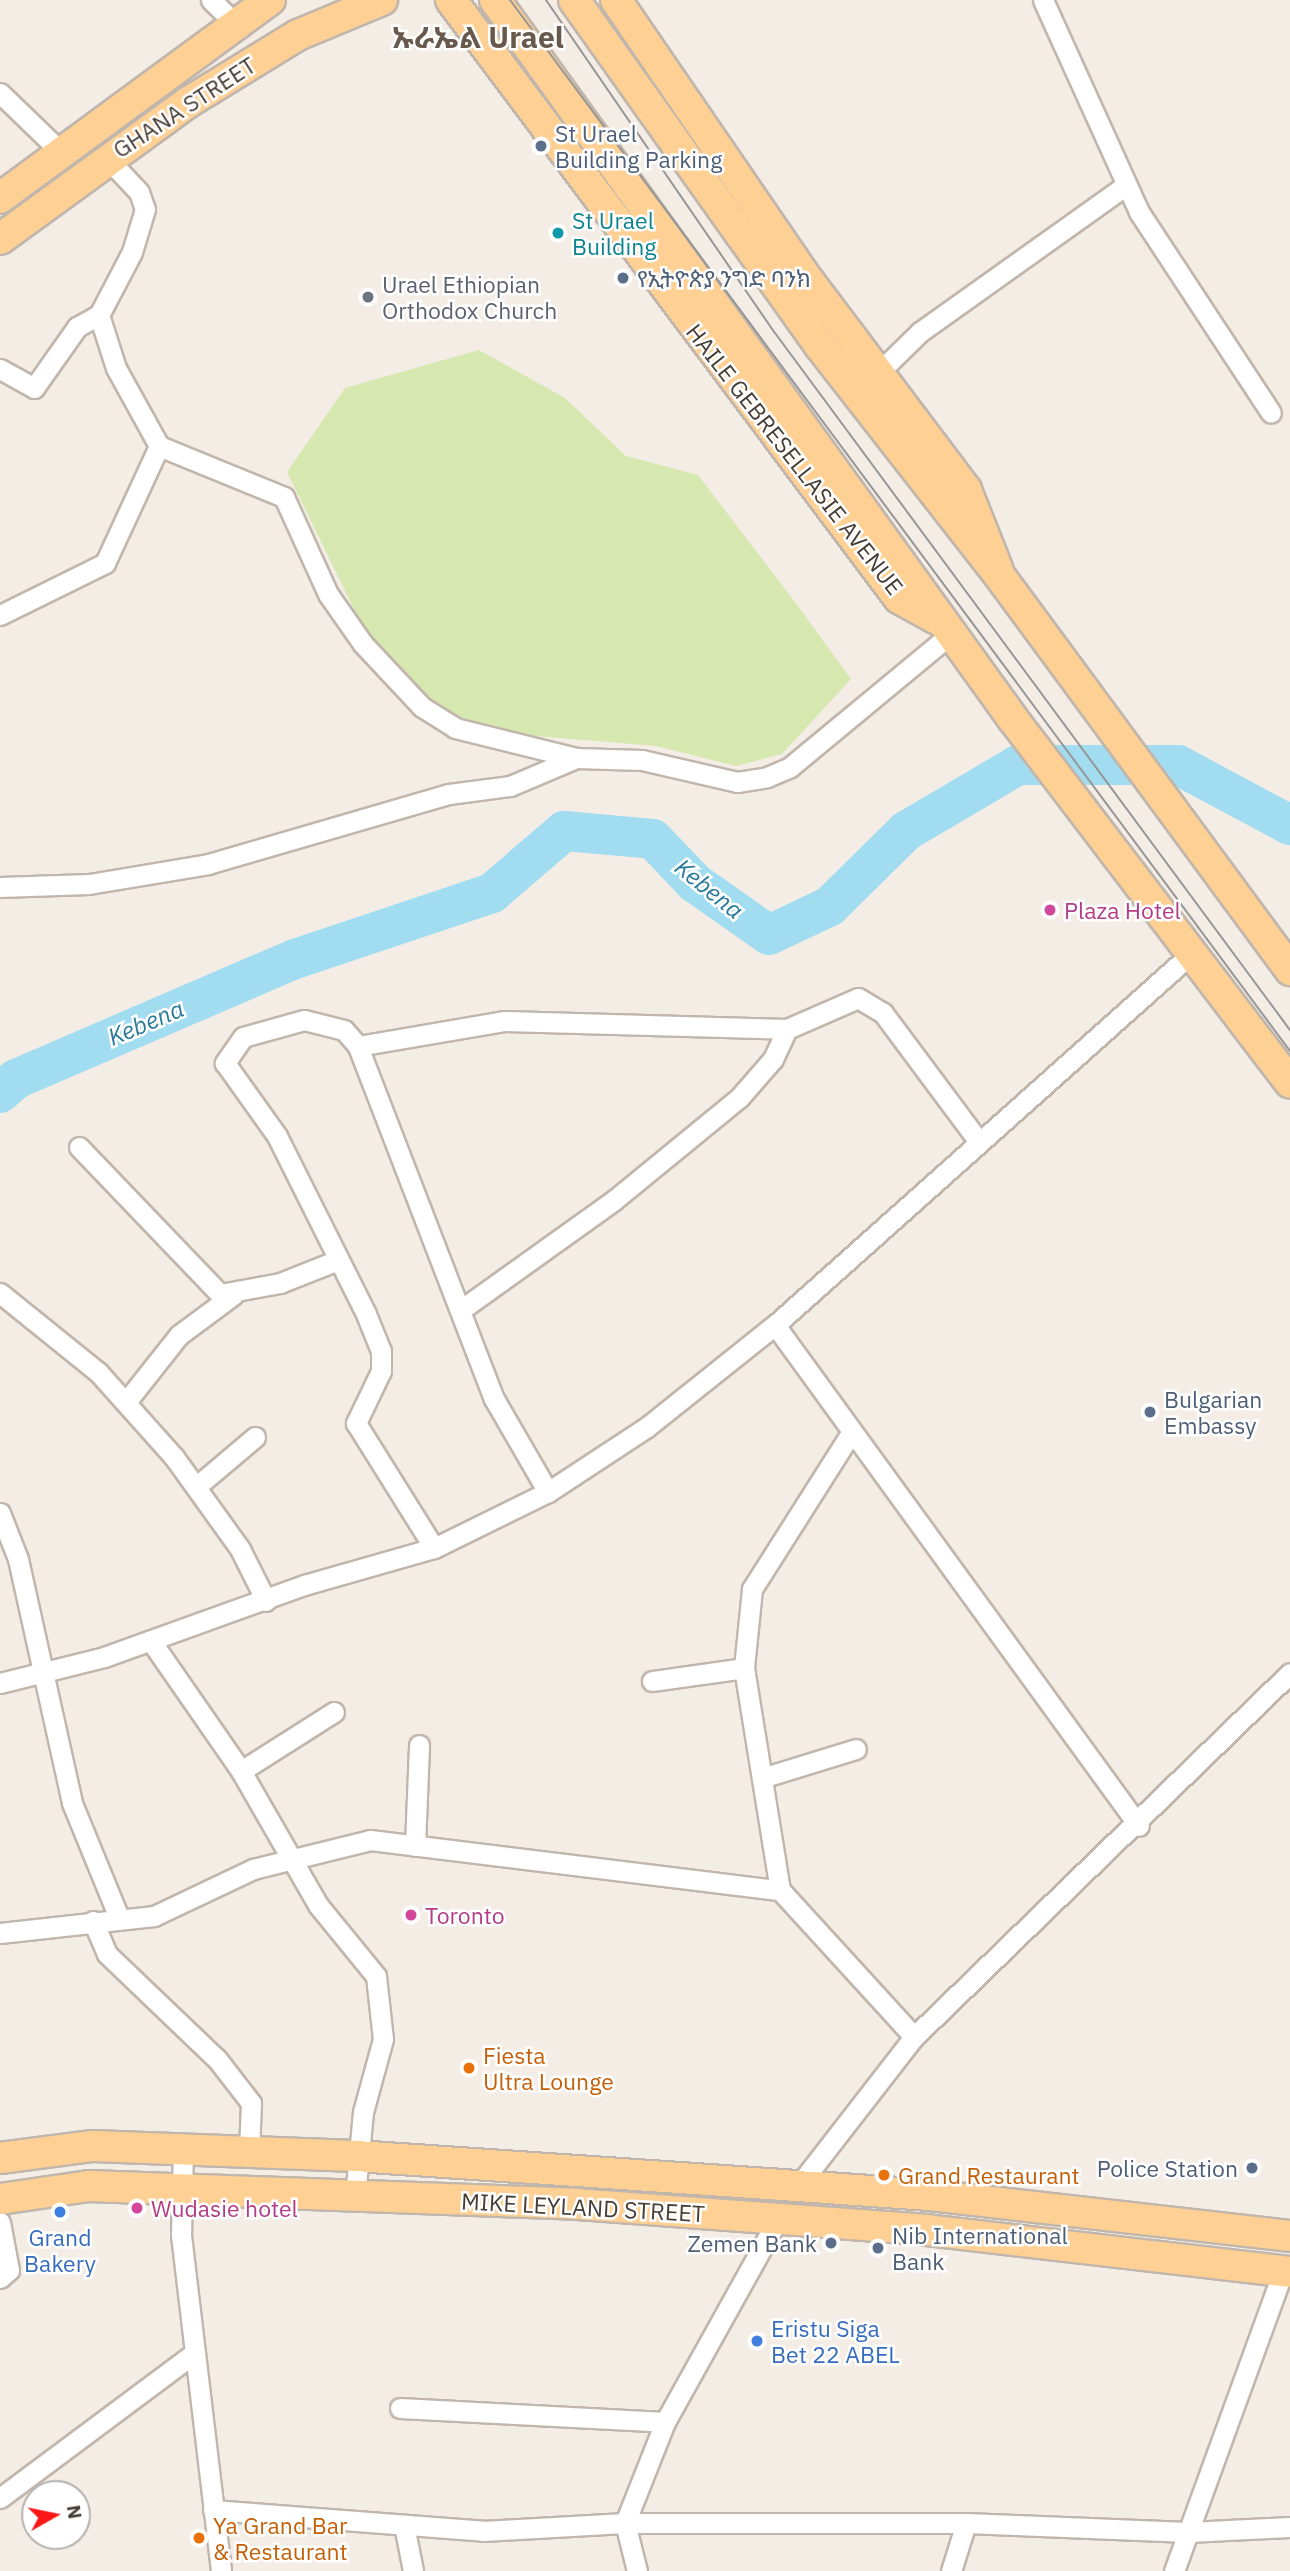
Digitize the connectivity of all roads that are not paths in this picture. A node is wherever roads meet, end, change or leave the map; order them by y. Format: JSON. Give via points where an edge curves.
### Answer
{"nodes":[{"id":1,"x":211,"y":0,"type":"edge"},
{"id":2,"x":270,"y":0,"type":"edge"},
{"id":3,"x":382,"y":0,"type":"edge"},
{"id":4,"x":451,"y":0,"type":"edge"},
{"id":5,"x":469,"y":0,"type":"edge"},
{"id":6,"x":479,"y":0,"type":"edge"},
{"id":7,"x":495,"y":0,"type":"edge"},
{"id":8,"x":574,"y":0,"type":"edge"},
{"id":9,"x":1044,"y":0,"type":"edge"},
{"id":10,"x":625,"y":7,"type":"edge"},
{"id":11,"x":240,"y":28,"type":"junction"},
{"id":12,"x":0,"y":93,"type":"edge"},
{"id":13,"x":61,"y":152,"type":"junction"},
{"id":14,"x":106,"y":158,"type":"junction"},
{"id":15,"x":1125,"y":186,"type":"junction"},
{"id":16,"x":0,"y":198,"type":"edge"},
{"id":17,"x":0,"y":239,"type":"edge"},
{"id":18,"x":99,"y":315,"type":"junction"},
{"id":19,"x":0,"y":369,"type":"edge"},
{"id":20,"x":876,"y":375,"type":"junction"},
{"id":21,"x":1271,"y":413,"type":"dead end"},
{"id":22,"x":159,"y":446,"type":"junction"},
{"id":23,"x":999,"y":575,"type":"junction"},
{"id":24,"x":0,"y":615,"type":"edge"},
{"id":25,"x":947,"y":628,"type":"junction"},
{"id":26,"x":576,"y":758,"type":"junction"},
{"id":27,"x":0,"y":887,"type":"edge"},
{"id":28,"x":1193,"y":952,"type":"junction"},
{"id":29,"x":1290,"y":970,"type":"edge"},
{"id":30,"x":787,"y":1028,"type":"junction"},
{"id":31,"x":358,"y":1046,"type":"junction"},
{"id":32,"x":1290,"y":1083,"type":"edge"},
{"id":33,"x":979,"y":1142,"type":"junction"},
{"id":34,"x":79,"y":1147,"type":"dead end"},
{"id":35,"x":338,"y":1260,"type":"junction"},
{"id":36,"x":0,"y":1293,"type":"edge"},
{"id":37,"x":233,"y":1295,"type":"junction"},
{"id":38,"x":462,"y":1309,"type":"junction"},
{"id":39,"x":775,"y":1325,"type":"junction"},
{"id":40,"x":126,"y":1402,"type":"junction"},
{"id":41,"x":850,"y":1433,"type":"junction"},
{"id":42,"x":255,"y":1437,"type":"dead end"},
{"id":43,"x":197,"y":1486,"type":"junction"},
{"id":44,"x":548,"y":1492,"type":"junction"},
{"id":45,"x":0,"y":1513,"type":"edge"},
{"id":46,"x":434,"y":1548,"type":"junction"},
{"id":47,"x":266,"y":1601,"type":"junction"},
{"id":48,"x":151,"y":1641,"type":"junction"},
{"id":49,"x":744,"y":1668,"type":"junction"},
{"id":50,"x":43,"y":1671,"type":"junction"},
{"id":51,"x":1290,"y":1673,"type":"edge"},
{"id":52,"x":652,"y":1681,"type":"dead end"},
{"id":53,"x":0,"y":1683,"type":"edge"},
{"id":54,"x":334,"y":1712,"type":"dead end"},
{"id":55,"x":419,"y":1745,"type":"dead end"},
{"id":56,"x":856,"y":1749,"type":"dead end"},
{"id":57,"x":241,"y":1771,"type":"junction"},
{"id":58,"x":765,"y":1777,"type":"junction"},
{"id":59,"x":1139,"y":1826,"type":"junction"},
{"id":60,"x":415,"y":1846,"type":"junction"},
{"id":61,"x":296,"y":1859,"type":"junction"},
{"id":62,"x":780,"y":1890,"type":"junction"},
{"id":63,"x":120,"y":1920,"type":"junction"},
{"id":64,"x":93,"y":1922,"type":"junction"},
{"id":65,"x":0,"y":1933,"type":"edge"},
{"id":66,"x":914,"y":2037,"type":"junction"},
{"id":67,"x":183,"y":2148,"type":"junction"},
{"id":68,"x":249,"y":2150,"type":"junction"},
{"id":69,"x":356,"y":2156,"type":"junction"},
{"id":70,"x":0,"y":2158,"type":"edge"},
{"id":71,"x":799,"y":2185,"type":"junction"},
{"id":72,"x":181,"y":2190,"type":"junction"},
{"id":73,"x":930,"y":2195,"type":"junction"},
{"id":74,"x":355,"y":2196,"type":"junction"},
{"id":75,"x":0,"y":2199,"type":"edge"},
{"id":76,"x":778,"y":2219,"type":"junction"},
{"id":77,"x":0,"y":2222,"type":"edge"},
{"id":78,"x":927,"y":2230,"type":"junction"},
{"id":79,"x":1290,"y":2236,"type":"edge"},
{"id":80,"x":1287,"y":2272,"type":"edge"},
{"id":81,"x":0,"y":2278,"type":"edge"},
{"id":82,"x":192,"y":2355,"type":"junction"},
{"id":83,"x":400,"y":2408,"type":"dead end"},
{"id":84,"x":665,"y":2422,"type":"junction"},
{"id":85,"x":0,"y":2498,"type":"edge"},
{"id":86,"x":214,"y":2510,"type":"junction"},
{"id":87,"x":625,"y":2523,"type":"junction"},
{"id":88,"x":966,"y":2523,"type":"junction"},
{"id":89,"x":404,"y":2525,"type":"junction"},
{"id":90,"x":1290,"y":2527,"type":"edge"},
{"id":91,"x":1188,"y":2532,"type":"junction"},
{"id":92,"x":221,"y":2571,"type":"edge"},
{"id":93,"x":413,"y":2571,"type":"edge"},
{"id":94,"x":637,"y":2571,"type":"edge"},
{"id":95,"x":951,"y":2571,"type":"edge"},
{"id":96,"x":1174,"y":2571,"type":"edge"}],
"edges":[{"from":1,"to":11,"type":"street"},
{"from":2,"to":11,"type":"main road","name":"GHANA STREET"},
{"from":3,"to":14,"type":"main road","name":"GHANA STREET","via":[[298,35]]},
{"from":4,"to":25,"type":"main road","name":"HAILE GEBRESELLASIE AVENUE","via":[[899,598]]},
{"from":5,"to":6,"type":"main road"},
{"from":7,"to":25,"type":"main road"},
{"from":8,"to":23,"type":"main road","via":[[820,346]]},
{"from":9,"to":15,"type":"street"},
{"from":10,"to":20,"type":"main road"},
{"from":11,"to":13,"type":"main road","name":"GHANA STREET"},
{"from":12,"to":13,"type":"street"},
{"from":13,"to":16,"type":"main road","name":"GHANA STREET"},
{"from":14,"to":17,"type":"main road","name":"GHANA STREET"},
{"from":14,"to":18,"type":"street","via":[[139,192],[145,209],[132,253]]},
{"from":15,"to":20,"type":"street","via":[[920,332]]},
{"from":15,"to":21,"type":"street"},
{"from":18,"to":19,"type":"street","via":[[77,327],[34,388]]},
{"from":18,"to":22,"type":"street","via":[[116,368]]},
{"from":20,"to":23,"type":"main road","via":[[966,491],[983,521]]},
{"from":22,"to":24,"type":"street","via":[[105,564]]},
{"from":22,"to":26,"type":"street","via":[[284,496],[328,594],[363,644],[422,707],[494,742]]},
{"from":23,"to":29,"type":"main road","via":[[1082,694]]},
{"from":25,"to":26,"type":"street","via":[[790,766],[766,776],[737,782],[642,761]]},
{"from":25,"to":28,"type":"main road"},
{"from":26,"to":27,"type":"street","via":[[510,786],[449,794],[208,863],[89,884]]},
{"from":28,"to":32,"type":"main road"},
{"from":28,"to":33,"type":"street"},
{"from":30,"to":31,"type":"street","via":[[505,1021]]},
{"from":30,"to":33,"type":"street","via":[[858,998],[870,1002]]},
{"from":30,"to":38,"type":"street","via":[[773,1059],[739,1098],[613,1201]]},
{"from":31,"to":35,"type":"street","via":[[344,1030],[304,1020],[243,1037],[225,1063],[277,1136]]},
{"from":31,"to":38,"type":"street"},
{"from":33,"to":39,"type":"street"},
{"from":34,"to":37,"type":"street","via":[[206,1285]]},
{"from":35,"to":37,"type":"street"},
{"from":35,"to":46,"type":"street","via":[[381,1351],[381,1371],[356,1423]]},
{"from":36,"to":40,"type":"street"},
{"from":37,"to":40,"type":"street","via":[[179,1335]]},
{"from":38,"to":44,"type":"street","via":[[494,1399]]},
{"from":39,"to":41,"type":"street"},
{"from":39,"to":44,"type":"street","via":[[647,1427]]},
{"from":40,"to":43,"type":"street"},
{"from":41,"to":49,"type":"street","via":[[752,1589]]},
{"from":41,"to":59,"type":"street"},
{"from":42,"to":43,"type":"street"},
{"from":43,"to":47,"type":"street"},
{"from":44,"to":46,"type":"street"},
{"from":45,"to":50,"type":"street","via":[[10,1527]]},
{"from":46,"to":47,"type":"street"},
{"from":47,"to":48,"type":"street"},
{"from":48,"to":50,"type":"street"},
{"from":48,"to":57,"type":"street"},
{"from":49,"to":52,"type":"street"},
{"from":49,"to":58,"type":"street"},
{"from":50,"to":53,"type":"street"},
{"from":50,"to":63,"type":"street","via":[[72,1803]]},
{"from":51,"to":59,"type":"street"},
{"from":54,"to":57,"type":"street"},
{"from":55,"to":60,"type":"street"},
{"from":56,"to":58,"type":"street"},
{"from":57,"to":61,"type":"street"},
{"from":58,"to":62,"type":"street"},
{"from":59,"to":66,"type":"street"},
{"from":60,"to":61,"type":"street","via":[[370,1840]]},
{"from":60,"to":62,"type":"street"},
{"from":61,"to":63,"type":"street","via":[[253,1869],[154,1916]]},
{"from":61,"to":69,"type":"street","via":[[318,1905],[376,1976],[383,2002],[383,2039]]},
{"from":62,"to":66,"type":"street"},
{"from":63,"to":64,"type":"street"},
{"from":64,"to":65,"type":"street"},
{"from":64,"to":68,"type":"street","via":[[107,1954],[217,2059],[251,2103]]},
{"from":66,"to":71,"type":"street"},
{"from":67,"to":68,"type":"main road","name":"MIKE LEYLAND STREET"},
{"from":67,"to":70,"type":"main road","name":"MIKE LEYLAND STREET","via":[[93,2146]]},
{"from":67,"to":72,"type":"street"},
{"from":68,"to":69,"type":"main road","name":"MIKE LEYLAND STREET"},
{"from":69,"to":71,"type":"main road","name":"MIKE LEYLAND STREET"},
{"from":69,"to":74,"type":"street"},
{"from":71,"to":73,"type":"main road","name":"MIKE LEYLAND STREET"},
{"from":72,"to":74,"type":"main road","name":"MIKE LEYLAND STREET"},
{"from":72,"to":75,"type":"main road","name":"MIKE LEYLAND STREET","via":[[89,2186]]},
{"from":72,"to":82,"type":"street"},
{"from":73,"to":78,"type":"main road"},
{"from":73,"to":79,"type":"main road","name":"MIKE LEYLAND STREET"},
{"from":74,"to":76,"type":"main road","name":"MIKE LEYLAND STREET"},
{"from":76,"to":78,"type":"main road","name":"MIKE LEYLAND STREET"},
{"from":76,"to":84,"type":"street"},
{"from":77,"to":81,"type":"street","via":[[9,2270]]},
{"from":78,"to":80,"type":"main road","name":"MIKE LEYLAND STREET"},
{"from":80,"to":91,"type":"street"},
{"from":82,"to":85,"type":"street"},
{"from":82,"to":86,"type":"street"},
{"from":83,"to":84,"type":"street"},
{"from":84,"to":87,"type":"street"},
{"from":86,"to":89,"type":"street"},
{"from":86,"to":92,"type":"street"},
{"from":87,"to":88,"type":"street"},
{"from":87,"to":89,"type":"street","via":[[482,2531]]},
{"from":87,"to":94,"type":"street"},
{"from":88,"to":91,"type":"street"},
{"from":88,"to":95,"type":"street"},
{"from":89,"to":93,"type":"street"},
{"from":90,"to":91,"type":"street"},
{"from":91,"to":96,"type":"street"}]}
